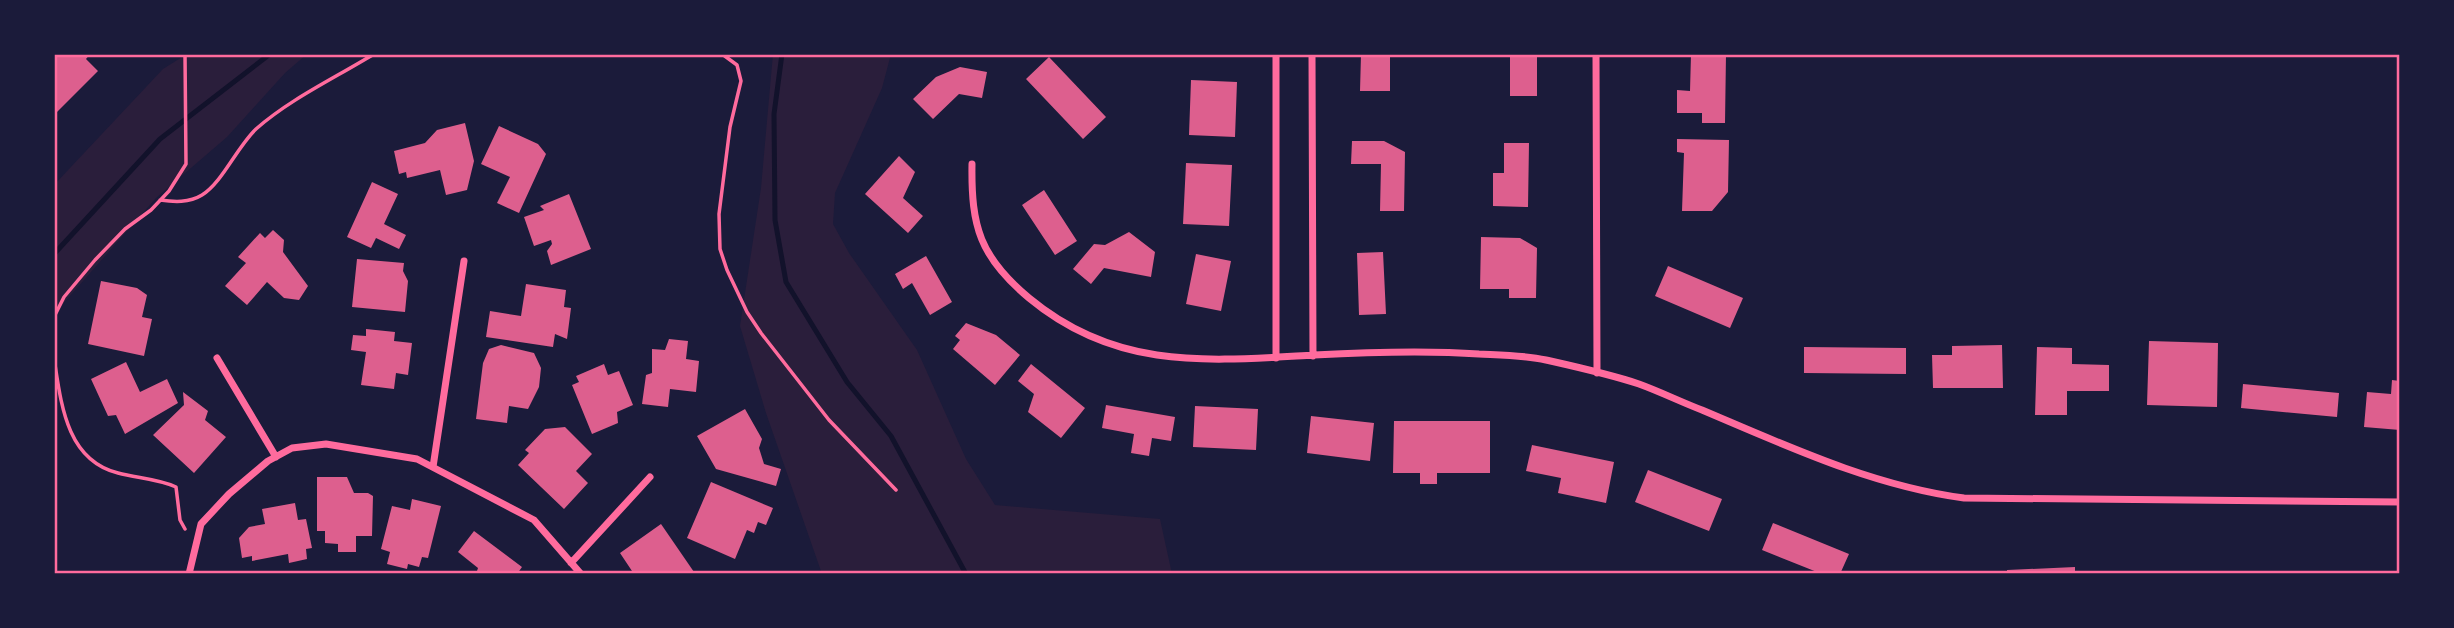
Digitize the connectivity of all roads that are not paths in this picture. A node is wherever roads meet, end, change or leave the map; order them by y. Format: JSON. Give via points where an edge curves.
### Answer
{"nodes":[{"id":1,"x":1276,"y":54,"type":"edge"},
{"id":2,"x":1312,"y":54,"type":"edge"},
{"id":3,"x":1597,"y":54,"type":"edge"},
{"id":4,"x":972,"y":164,"type":"dead end"},
{"id":5,"x":464,"y":261,"type":"dead end"},
{"id":6,"x":1313,"y":355,"type":"junction"},
{"id":7,"x":217,"y":358,"type":"dead end"},
{"id":8,"x":1276,"y":358,"type":"junction"},
{"id":9,"x":1597,"y":373,"type":"junction"},
{"id":10,"x":276,"y":457,"type":"junction"},
{"id":11,"x":433,"y":467,"type":"junction"},
{"id":12,"x":650,"y":477,"type":"dead end"},
{"id":13,"x":2400,"y":502,"type":"edge"},
{"id":14,"x":571,"y":563,"type":"junction"},
{"id":15,"x":189,"y":574,"type":"edge"},
{"id":16,"x":581,"y":574,"type":"edge"}],
"edges":[{"from":1,"to":8,"type":"street"},
{"from":2,"to":6,"type":"street"},
{"from":3,"to":9,"type":"street"},
{"from":4,"to":8,"type":"street","via":[[974,218],[989,255],[1018,289],[1052,317],[1079,333],[1143,354],[1185,359]]},
{"from":5,"to":11,"type":"street"},
{"from":6,"to":8,"type":"street"},
{"from":6,"to":9,"type":"street","via":[[1399,351],[1496,355],[1542,359]]},
{"from":7,"to":10,"type":"street"},
{"from":9,"to":13,"type":"street","via":[[1639,384],[1808,454],[1926,493],[2009,500]]},
{"from":10,"to":11,"type":"street","via":[[292,448],[326,444],[417,458]]},
{"from":10,"to":15,"type":"street","via":[[229,494],[201,524]]},
{"from":11,"to":14,"type":"street","via":[[534,520]]},
{"from":12,"to":14,"type":"street"},
{"from":14,"to":16,"type":"street"}]}
